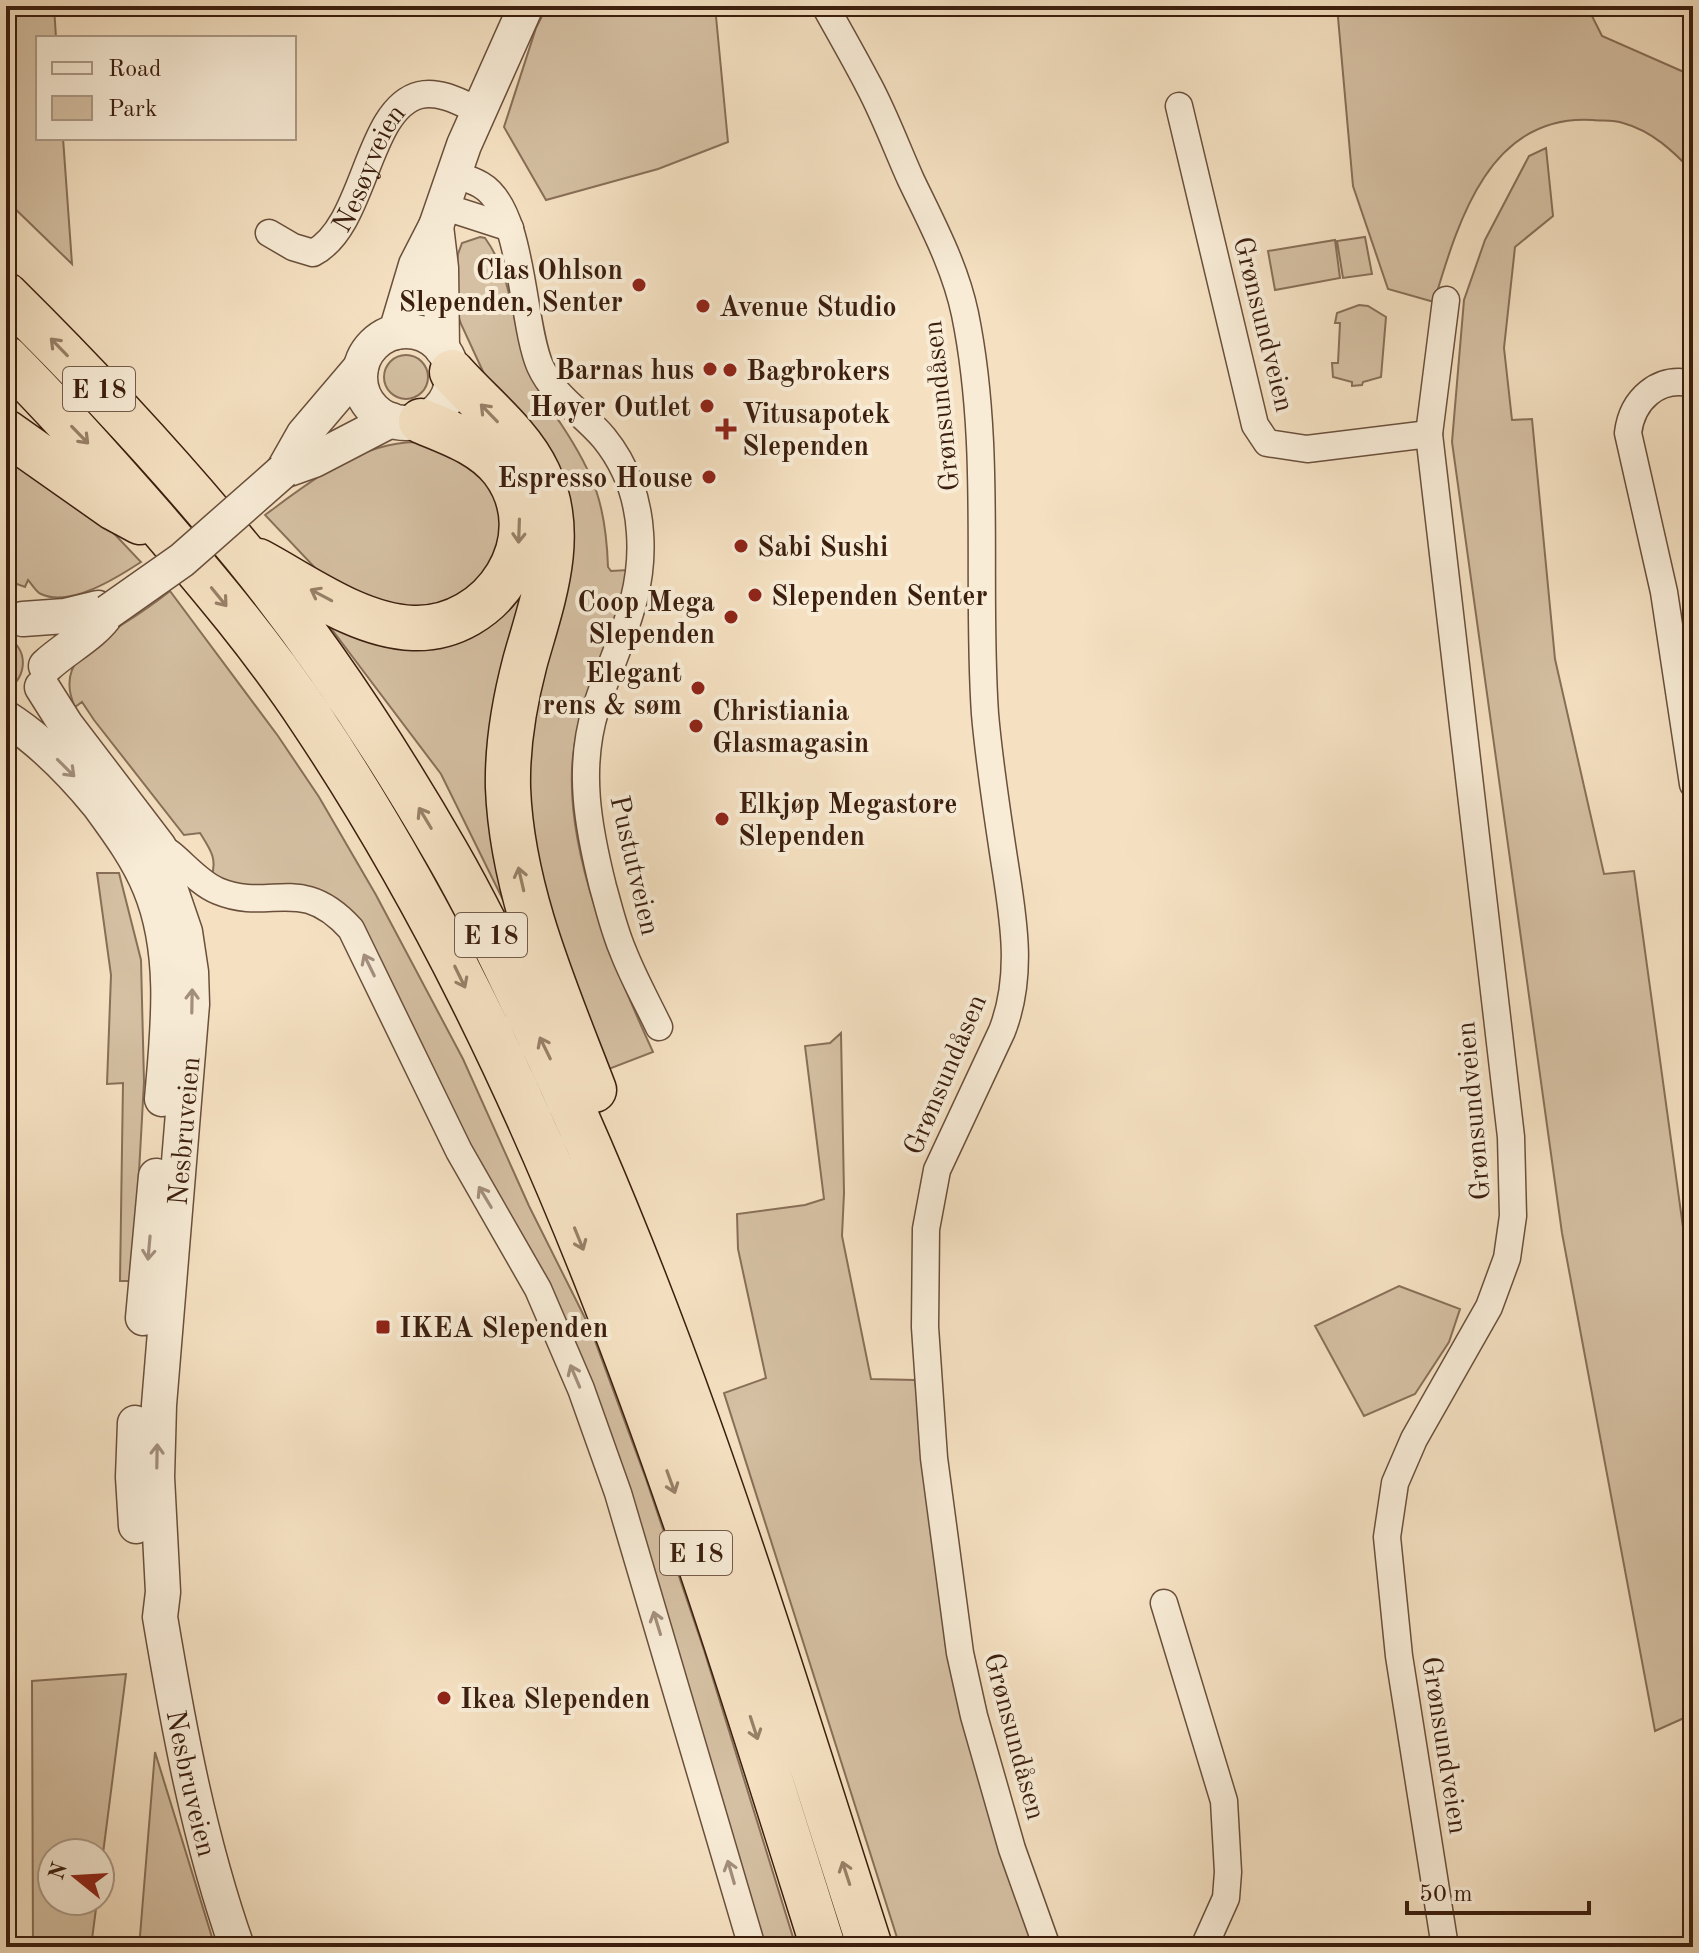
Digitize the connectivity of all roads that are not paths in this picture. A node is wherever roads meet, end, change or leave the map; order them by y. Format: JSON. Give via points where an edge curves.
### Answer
{"nodes":[{"id":1,"x":526,"y":6,"type":"edge"},
{"id":2,"x":825,"y":6,"type":"edge"},
{"id":3,"x":1179,"y":106,"type":"dead end"},
{"id":4,"x":479,"y":111,"type":"junction"},
{"id":5,"x":453,"y":174,"type":"junction"},
{"id":6,"x":439,"y":216,"type":"junction"},
{"id":7,"x":510,"y":228,"type":"junction"},
{"id":8,"x":269,"y":233,"type":"dead end"},
{"id":9,"x":6,"y":295,"type":"edge"},
{"id":10,"x":1446,"y":300,"type":"dead end"},
{"id":11,"x":396,"y":332,"type":"junction"},
{"id":12,"x":6,"y":358,"type":"edge"},
{"id":13,"x":447,"y":360,"type":"junction"},
{"id":14,"x":361,"y":367,"type":"junction"},
{"id":15,"x":1693,"y":384,"type":"edge"},
{"id":16,"x":406,"y":420,"type":"junction"},
{"id":17,"x":6,"y":432,"type":"edge"},
{"id":18,"x":1429,"y":434,"type":"junction"},
{"id":19,"x":283,"y":471,"type":"junction"},
{"id":20,"x":169,"y":537,"type":"junction"},
{"id":21,"x":243,"y":553,"type":"junction"},
{"id":22,"x":108,"y":612,"type":"junction"},
{"id":23,"x":26,"y":616,"type":"edge"},
{"id":24,"x":50,"y":668,"type":"junction"},
{"id":25,"x":6,"y":717,"type":"edge"},
{"id":26,"x":1693,"y":784,"type":"edge"},
{"id":27,"x":159,"y":847,"type":"junction"},
{"id":28,"x":659,"y":1027,"type":"dead end"},
{"id":29,"x":673,"y":1352,"type":"junction"},
{"id":30,"x":1164,"y":1603,"type":"dead end"},
{"id":31,"x":160,"y":1617,"type":"junction"},
{"id":32,"x":237,"y":1947,"type":"edge"},
{"id":33,"x":752,"y":1947,"type":"edge"},
{"id":34,"x":823,"y":1947,"type":"edge"},
{"id":35,"x":870,"y":1947,"type":"edge"},
{"id":36,"x":1047,"y":1947,"type":"edge"},
{"id":37,"x":1204,"y":1947,"type":"edge"},
{"id":38,"x":1445,"y":1947,"type":"edge"}],
"edges":[{"from":1,"to":4,"type":"street"},
{"from":2,"to":36,"type":"street","name":"Grønsundåsen","via":[[870,87],[949,257],[965,315],[982,450],[980,629],[993,787],[1016,937],[1015,980],[997,1043],[937,1170],[926,1229],[925,1327],[934,1458],[960,1653],[1012,1849]]},
{"from":3,"to":18,"type":"street","name":"Grønsundveien","via":[[1255,425],[1267,443],[1307,449]]},
{"from":4,"to":5,"type":"street"},
{"from":4,"to":8,"type":"street","name":"Nesøyveien","via":[[459,101],[418,95],[395,114],[346,220],[326,246],[313,253]]},
{"from":5,"to":6,"type":"street"},
{"from":5,"to":7,"type":"street","name":"Pustutveien","via":[[483,185]]},
{"from":6,"to":7,"type":"street"},
{"from":6,"to":11,"type":"street","via":[[416,265]]},
{"from":6,"to":13,"type":"street"},
{"from":7,"to":28,"type":"street","name":"Pustutveien","via":[[541,368],[549,384],[604,438],[635,497],[639,580],[595,708],[588,737],[586,799],[622,950]]},
{"from":21,"to":9,"type":"highway","number":"E 18","one_way":true,"via":[[127,418]]},
{"from":10,"to":18,"type":"street","name":"Grønsundveien"},
{"from":11,"to":13,"type":"street","via":[[421,334]]},
{"from":11,"to":14,"type":"street","via":[[374,345]]},
{"from":12,"to":20,"type":"highway","number":"E 18","one_way":true},
{"from":13,"to":16,"type":"street","via":[[448,397],[432,415]]},
{"from":29,"to":13,"type":"highway","number":"E 18","one_way":true,"via":[[612,1138],[528,907],[512,826],[511,729],[549,572],[548,502],[525,454]]},
{"from":14,"to":16,"type":"street","via":[[369,405]]},
{"from":14,"to":19,"type":"street","via":[[304,434]]},
{"from":15,"to":26,"type":"street","via":[[1667,383],[1639,399],[1628,433],[1664,592]]},
{"from":16,"to":19,"type":"street"},
{"from":16,"to":21,"type":"highway","number":"E 18","one_way":true,"via":[[463,439],[488,455],[512,485],[521,528],[513,566],[473,614],[433,628],[391,625],[345,608]]},
{"from":17,"to":20,"type":"highway","number":"E 18","via":[[114,508]]},
{"from":18,"to":38,"type":"street","name":"Grønsundveien","via":[[1511,1137],[1513,1216],[1507,1258],[1489,1307],[1395,1483],[1387,1537],[1399,1656]]},
{"from":19,"to":22,"type":"street","bridge":true,"via":[[182,560]]},
{"from":20,"to":34,"type":"highway","number":"E 18","one_way":true,"via":[[247,632],[335,756],[444,944],[501,1059],[646,1412],[720,1622]]},
{"from":29,"to":21,"type":"highway","number":"E 18","one_way":true,"via":[[585,1131],[482,917],[343,688]]},
{"from":22,"to":23,"type":"street","via":[[98,608]]},
{"from":22,"to":24,"type":"street"},
{"from":23,"to":24,"type":"street","name":"Nesbruveien"},
{"from":24,"to":25,"type":"street","via":[[20,710]]},
{"from":24,"to":27,"type":"street","name":"Nesbruveien","via":[[66,725]]},
{"from":25,"to":31,"type":"street","name":"Nesbruveien","one_way":true,"via":[[76,778],[119,833],[149,886],[164,943],[164,1075],[133,1477],[146,1595]]},
{"from":31,"to":27,"type":"street","name":"Nesbruveien","one_way":true,"via":[[159,1405],[192,1004],[185,932]]},
{"from":33,"to":27,"type":"street","one_way":true,"via":[[618,1493],[581,1389],[538,1289],[459,1151],[351,929],[331,911],[304,898],[218,891]]},
{"from":35,"to":29,"type":"highway","number":"E 18","one_way":true},
{"from":30,"to":37,"type":"street","via":[[1224,1801],[1226,1898]]},
{"from":31,"to":32,"type":"street","name":"Nesbruveien","via":[[196,1811]]}]}
